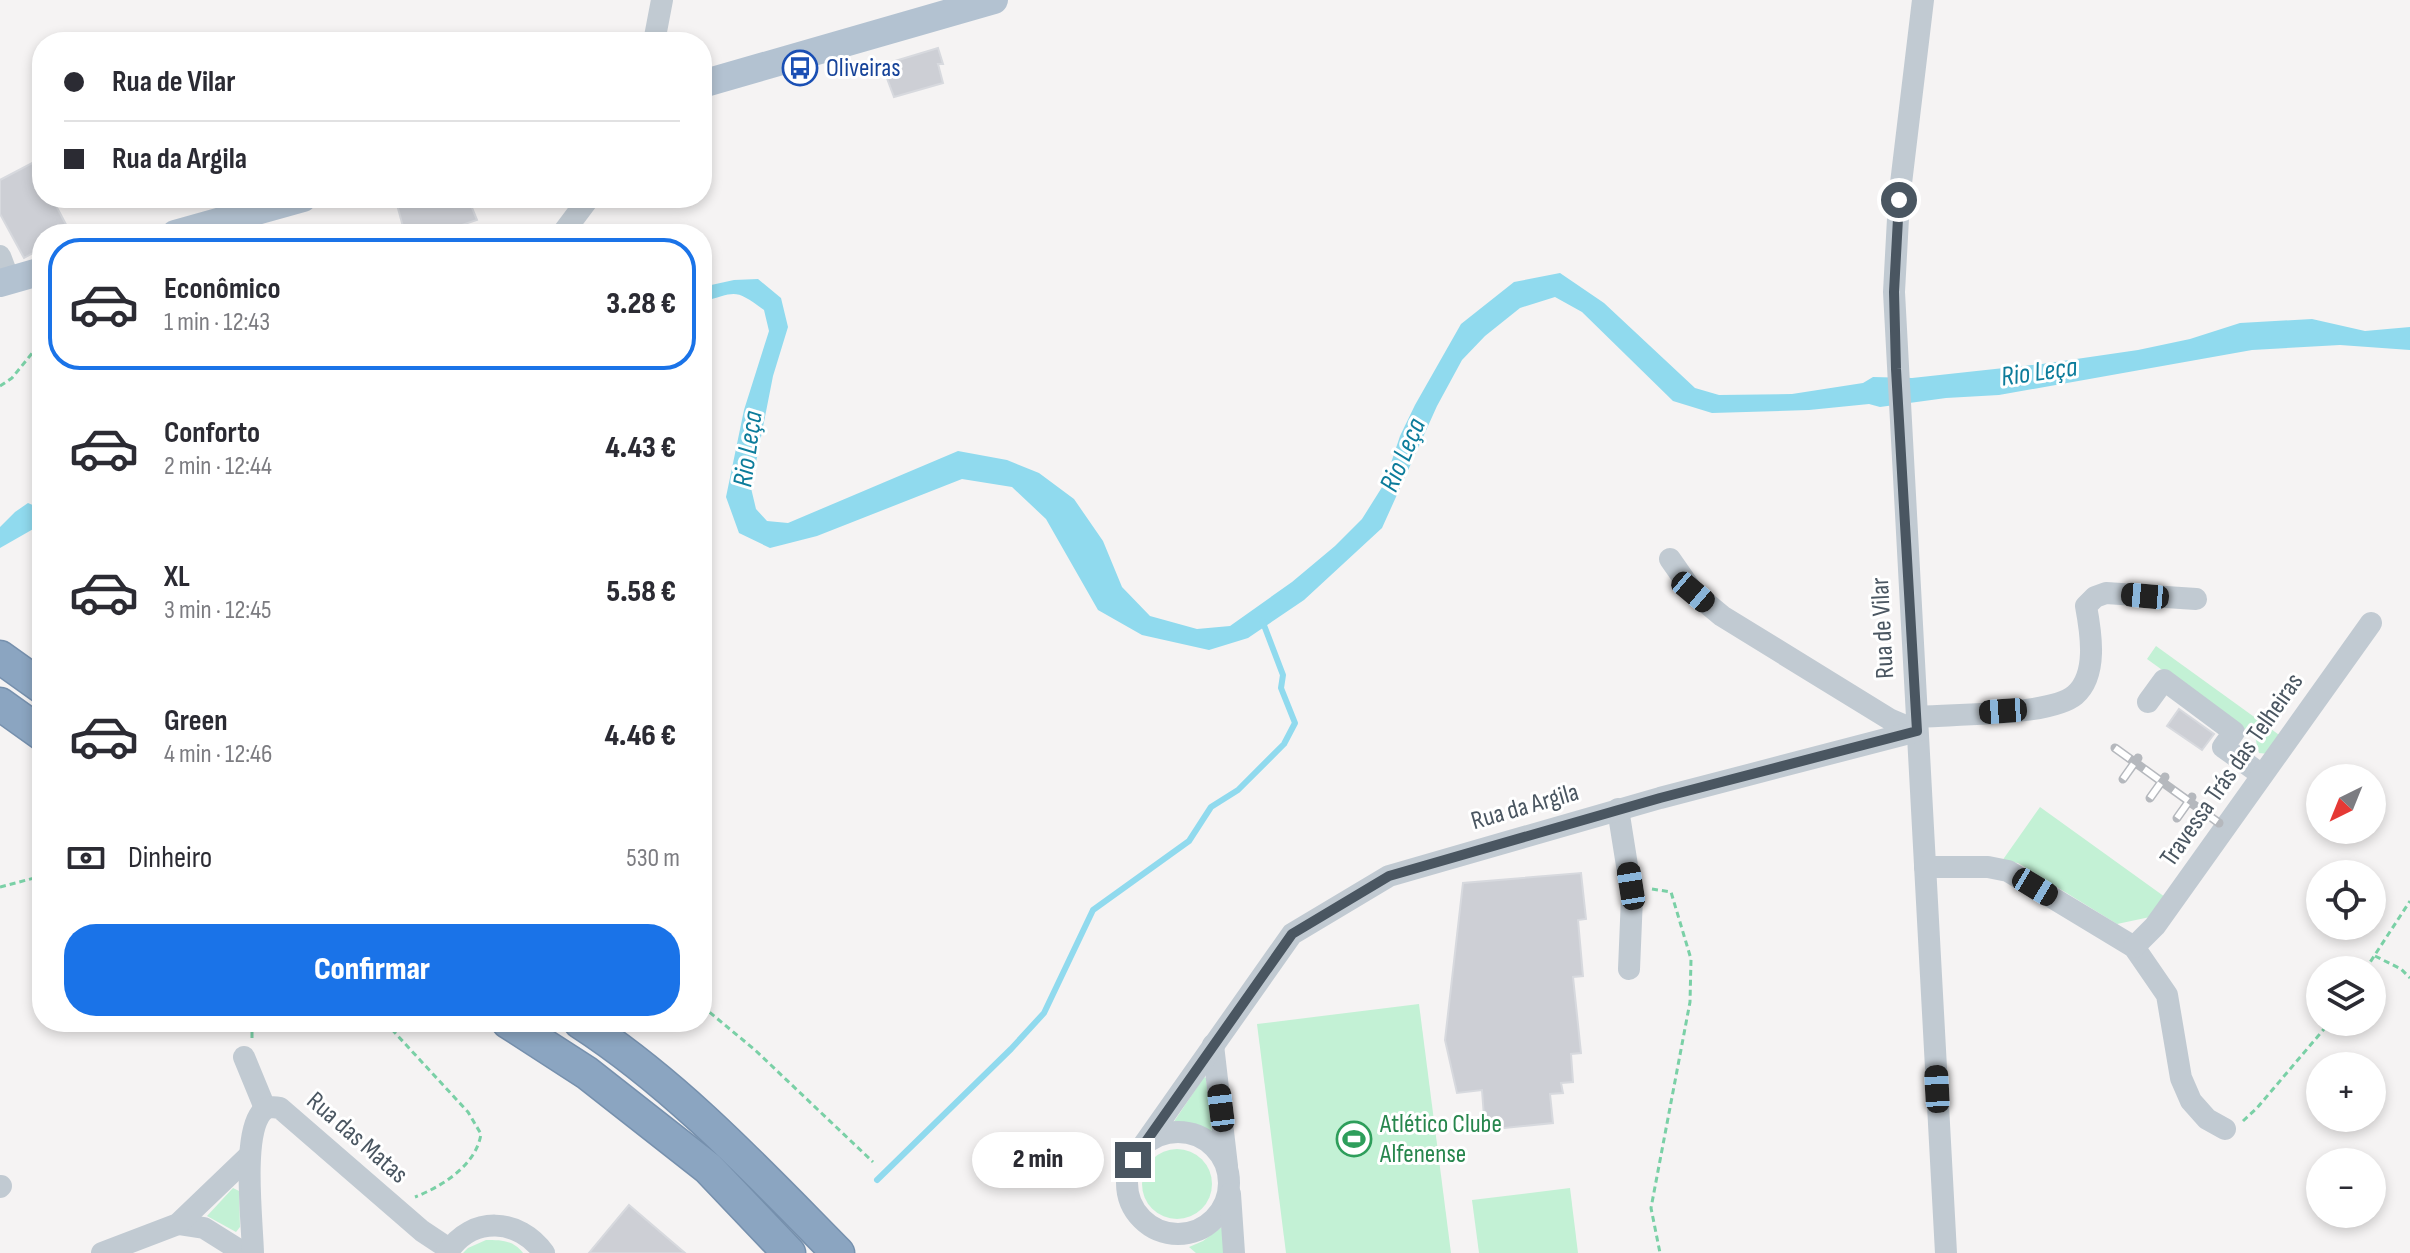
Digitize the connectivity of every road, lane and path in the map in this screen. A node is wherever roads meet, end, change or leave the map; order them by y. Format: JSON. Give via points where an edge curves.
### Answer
{"nodes":[{"id":1,"x":662,"y":0,"type":"edge"},
{"id":2,"x":994,"y":0,"type":"edge"},
{"id":3,"x":1923,"y":0,"type":"edge"},
{"id":4,"x":953,"y":6,"type":"edge"},
{"id":5,"x":656,"y":32,"type":"edge"},
{"id":6,"x":712,"y":81,"type":"edge"},
{"id":7,"x":267,"y":208,"type":"edge"},
{"id":8,"x":211,"y":224,"type":"edge"},
{"id":9,"x":32,"y":272,"type":"edge"},
{"id":10,"x":3,"y":273,"type":"edge"},
{"id":11,"x":32,"y":353,"type":"edge"},
{"id":12,"x":0,"y":386,"type":"edge"},
{"id":13,"x":1670,"y":559,"type":"dead end"},
{"id":14,"x":2196,"y":599,"type":"dead end"},
{"id":15,"x":2371,"y":623,"type":"dead end"},
{"id":16,"x":0,"y":657,"type":"edge"},
{"id":17,"x":32,"y":680,"type":"edge"},
{"id":18,"x":2148,"y":702,"type":"dead end"},
{"id":19,"x":0,"y":704,"type":"edge"},
{"id":20,"x":1917,"y":724,"type":"junction"},
{"id":21,"x":32,"y":727,"type":"edge"},
{"id":22,"x":2262,"y":775,"type":"junction"},
{"id":23,"x":1618,"y":809,"type":"junction"},
{"id":24,"x":1925,"y":867,"type":"junction"},
{"id":25,"x":32,"y":879,"type":"edge"},
{"id":26,"x":1631,"y":886,"type":"junction"},
{"id":27,"x":0,"y":887,"type":"edge"},
{"id":28,"x":2410,"y":901,"type":"edge"},
{"id":29,"x":2134,"y":947,"type":"junction"},
{"id":30,"x":2375,"y":956,"type":"edge"},
{"id":31,"x":2386,"y":962,"type":"edge"},
{"id":32,"x":1629,"y":969,"type":"dead end"},
{"id":33,"x":2410,"y":978,"type":"edge"},
{"id":34,"x":712,"y":1014,"type":"edge"},
{"id":35,"x":394,"y":1032,"type":"edge"},
{"id":36,"x":523,"y":1032,"type":"edge"},
{"id":37,"x":595,"y":1032,"type":"edge"},
{"id":38,"x":2318,"y":1036,"type":"edge"},
{"id":39,"x":1213,"y":1045,"type":"junction"},
{"id":40,"x":244,"y":1057,"type":"dead end"},
{"id":41,"x":265,"y":1108,"type":"junction"},
{"id":42,"x":2225,"y":1129,"type":"joint"},
{"id":43,"x":1142,"y":1147,"type":"junction"},
{"id":44,"x":250,"y":1155,"type":"junction"},
{"id":45,"x":873,"y":1162,"type":"dead end"},
{"id":46,"x":1228,"y":1179,"type":"junction"},
{"id":47,"x":392,"y":1206,"type":"junction"},
{"id":48,"x":1144,"y":1221,"type":"junction"},
{"id":49,"x":178,"y":1224,"type":"junction"},
{"id":50,"x":448,"y":1251,"type":"edge"},
{"id":51,"x":102,"y":1253,"type":"edge"},
{"id":52,"x":244,"y":1253,"type":"edge"},
{"id":53,"x":253,"y":1253,"type":"edge"},
{"id":54,"x":544,"y":1253,"type":"edge"},
{"id":55,"x":789,"y":1253,"type":"edge"},
{"id":56,"x":838,"y":1253,"type":"edge"},
{"id":57,"x":1182,"y":1253,"type":"edge"},
{"id":58,"x":1234,"y":1253,"type":"edge"},
{"id":59,"x":1660,"y":1253,"type":"edge"},
{"id":60,"x":1946,"y":1253,"type":"edge"}],
"edges":[{"from":1,"to":5,"type":"street"},
{"from":2,"to":4,"type":"main road"},
{"from":3,"to":20,"type":"street","name":"Rua de Vilar","via":[[1899,200],[1894,292]]},
{"from":4,"to":6,"type":"main road"},
{"from":7,"to":8,"type":"main road"},
{"from":9,"to":10,"type":"main road"},
{"from":11,"to":12,"type":"path"},
{"from":13,"to":20,"type":"street","via":[[1693,592],[1722,616],[1891,720]]},
{"from":14,"to":20,"type":"street","name":"Rua da Argila","via":[[2106,593],[2095,597],[2086,606],[2089,670],[2076,694],[2052,706]]},
{"from":15,"to":22,"type":"street","name":"Travessa Trás das Telheiras"},
{"from":16,"to":17,"type":"highway"},
{"from":18,"to":22,"type":"street","via":[[2164,680],[2234,732],[2223,747]]},
{"from":19,"to":21,"type":"highway"},
{"from":20,"to":23,"type":"street","name":"Rua da Argila"},
{"from":20,"to":24,"type":"street","name":"Rua de Vilar"},
{"from":22,"to":29,"type":"street","name":"Travessa Trás das Telheiras","via":[[2155,926]]},
{"from":23,"to":26,"type":"street"},
{"from":23,"to":39,"type":"street","name":"Rua da Argila","via":[[1389,876],[1292,934]]},
{"from":24,"to":29,"type":"street","via":[[2008,871]]},
{"from":24,"to":60,"type":"street","name":"Rua de Vilar"},
{"from":25,"to":27,"type":"path"},
{"from":26,"to":32,"type":"street"},
{"from":26,"to":59,"type":"path","via":[[1671,892],[1691,959],[1690,1002],[1651,1208]]},
{"from":28,"to":30,"type":"path"},
{"from":29,"to":42,"type":"street","via":[[2167,995],[2181,1078],[2191,1101]]},
{"from":31,"to":33,"type":"path"},
{"from":34,"to":45,"type":"path"},
{"from":35,"to":47,"type":"path","via":[[468,1112],[481,1134],[478,1150],[464,1167],[427,1192]]},
{"from":36,"to":55,"type":"highway","via":[[587,1073],[708,1168]]},
{"from":37,"to":56,"type":"highway","via":[[728,1141]]},
{"from":38,"to":42,"type":"path","via":[[2257,1108]]},
{"from":39,"to":43,"type":"street","name":"Rua da Argila"},
{"from":39,"to":46,"type":"street"},
{"from":40,"to":41,"type":"street"},
{"from":41,"to":44,"type":"street","name":"Rua das Matas"},
{"from":41,"to":47,"type":"street","name":"Rua das Matas","via":[[280,1108]]},
{"from":43,"to":46,"type":"street","via":[[1168,1133],[1198,1136],[1221,1156]]},
{"from":43,"to":48,"type":"street","name":"Rua da Argila","via":[[1128,1176],[1128,1193]]},
{"from":44,"to":49,"type":"street"},
{"from":44,"to":53,"type":"street","name":"Rua das Matas"},
{"from":46,"to":48,"type":"street","via":[[1226,1202],[1205,1227],[1174,1234]]},
{"from":46,"to":58,"type":"street"},
{"from":47,"to":50,"type":"street","name":"Rua das Matas"},
{"from":48,"to":57,"type":"street","name":"Rua da Argila"},
{"from":49,"to":51,"type":"street"},
{"from":49,"to":52,"type":"street","via":[[204,1228]]},
{"from":50,"to":54,"type":"street","via":[[460,1237],[491,1225],[523,1232]]}]}
